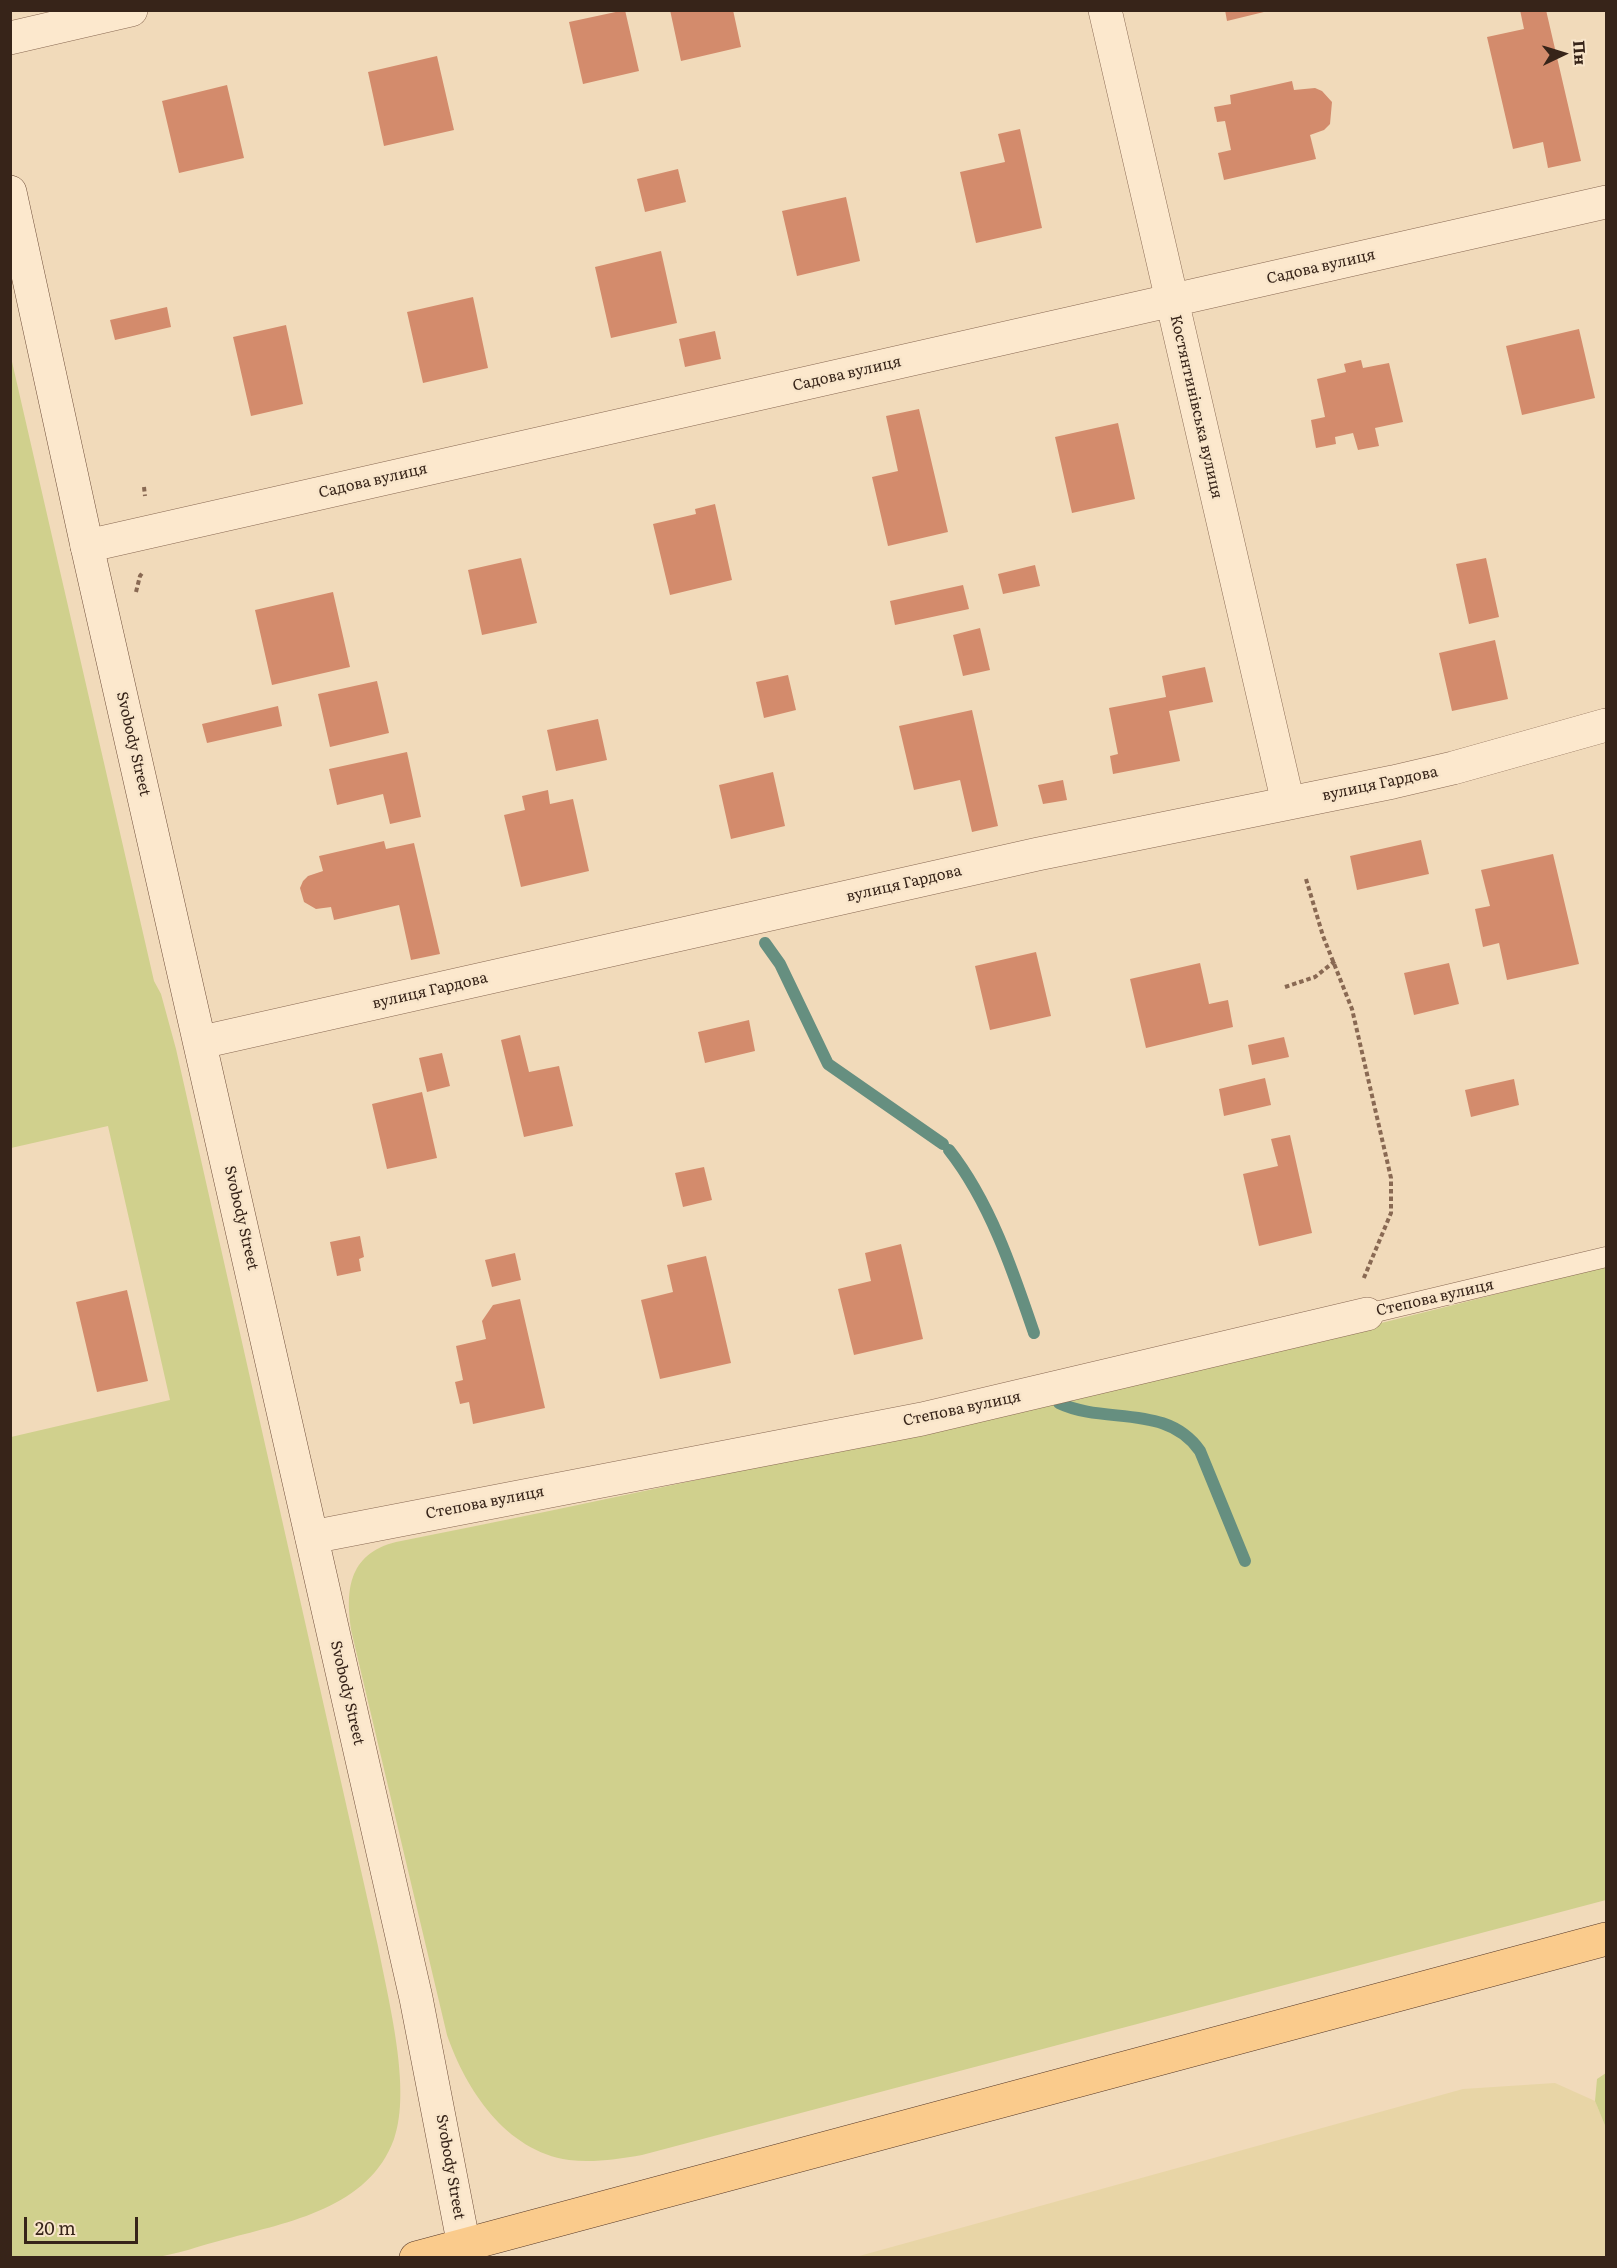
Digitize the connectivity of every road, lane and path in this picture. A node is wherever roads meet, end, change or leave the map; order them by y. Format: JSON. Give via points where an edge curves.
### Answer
{"nodes":[{"id":1,"x":131,"y":10,"type":"edge"},
{"id":2,"x":1105,"y":10,"type":"edge"},
{"id":3,"x":10,"y":38,"type":"edge"},
{"id":4,"x":10,"y":192,"type":"edge"},
{"id":5,"x":1606,"y":202,"type":"edge"},
{"id":6,"x":1171,"y":301,"type":"junction"},
{"id":7,"x":87,"y":546,"type":"junction"},
{"id":8,"x":1606,"y":725,"type":"edge"},
{"id":9,"x":1288,"y":802,"type":"junction"},
{"id":10,"x":1306,"y":879,"type":"dead end"},
{"id":11,"x":1335,"y":961,"type":"junction"},
{"id":12,"x":1285,"y":987,"type":"dead end"},
{"id":13,"x":202,"y":1042,"type":"junction"},
{"id":14,"x":1606,"y":1257,"type":"edge"},
{"id":15,"x":1367,"y":1314,"type":"junction"},
{"id":16,"x":312,"y":1537,"type":"junction"},
{"id":17,"x":1606,"y":1940,"type":"edge"},
{"id":18,"x":464,"y":2246,"type":"junction"},
{"id":19,"x":416,"y":2258,"type":"edge"}],
"edges":[{"from":1,"to":3,"type":"street"},
{"from":2,"to":6,"type":"street","name":"Костянтинівська вулиця"},
{"from":4,"to":7,"type":"street","name":"Svobody Street"},
{"from":5,"to":6,"type":"street","name":"Садова вулиця"},
{"from":6,"to":7,"type":"street","name":"Садова вулиця"},
{"from":6,"to":9,"type":"street","name":"Костянтинівська вулиця"},
{"from":7,"to":13,"type":"street","name":"Svobody Street"},
{"from":8,"to":9,"type":"street","name":"вулиця Гардова","via":[[1453,768]]},
{"from":9,"to":13,"type":"street","name":"вулиця Гардова","via":[[1026,856]]},
{"from":10,"to":11,"type":"path"},
{"from":11,"to":12,"type":"path","via":[[1315,977]]},
{"from":11,"to":15,"type":"path","via":[[1352,1009],[1393,1196],[1391,1212],[1364,1277]]},
{"from":13,"to":16,"type":"street","name":"Svobody Street"},
{"from":14,"to":15,"type":"lane","name":"Степова вулиця"},
{"from":15,"to":16,"type":"street","name":"Степова вулиця","via":[[922,1419]]},
{"from":16,"to":18,"type":"street","name":"Svobody Street","via":[[418,2010]]},
{"from":17,"to":18,"type":"main road"},
{"from":18,"to":19,"type":"main road"}]}
